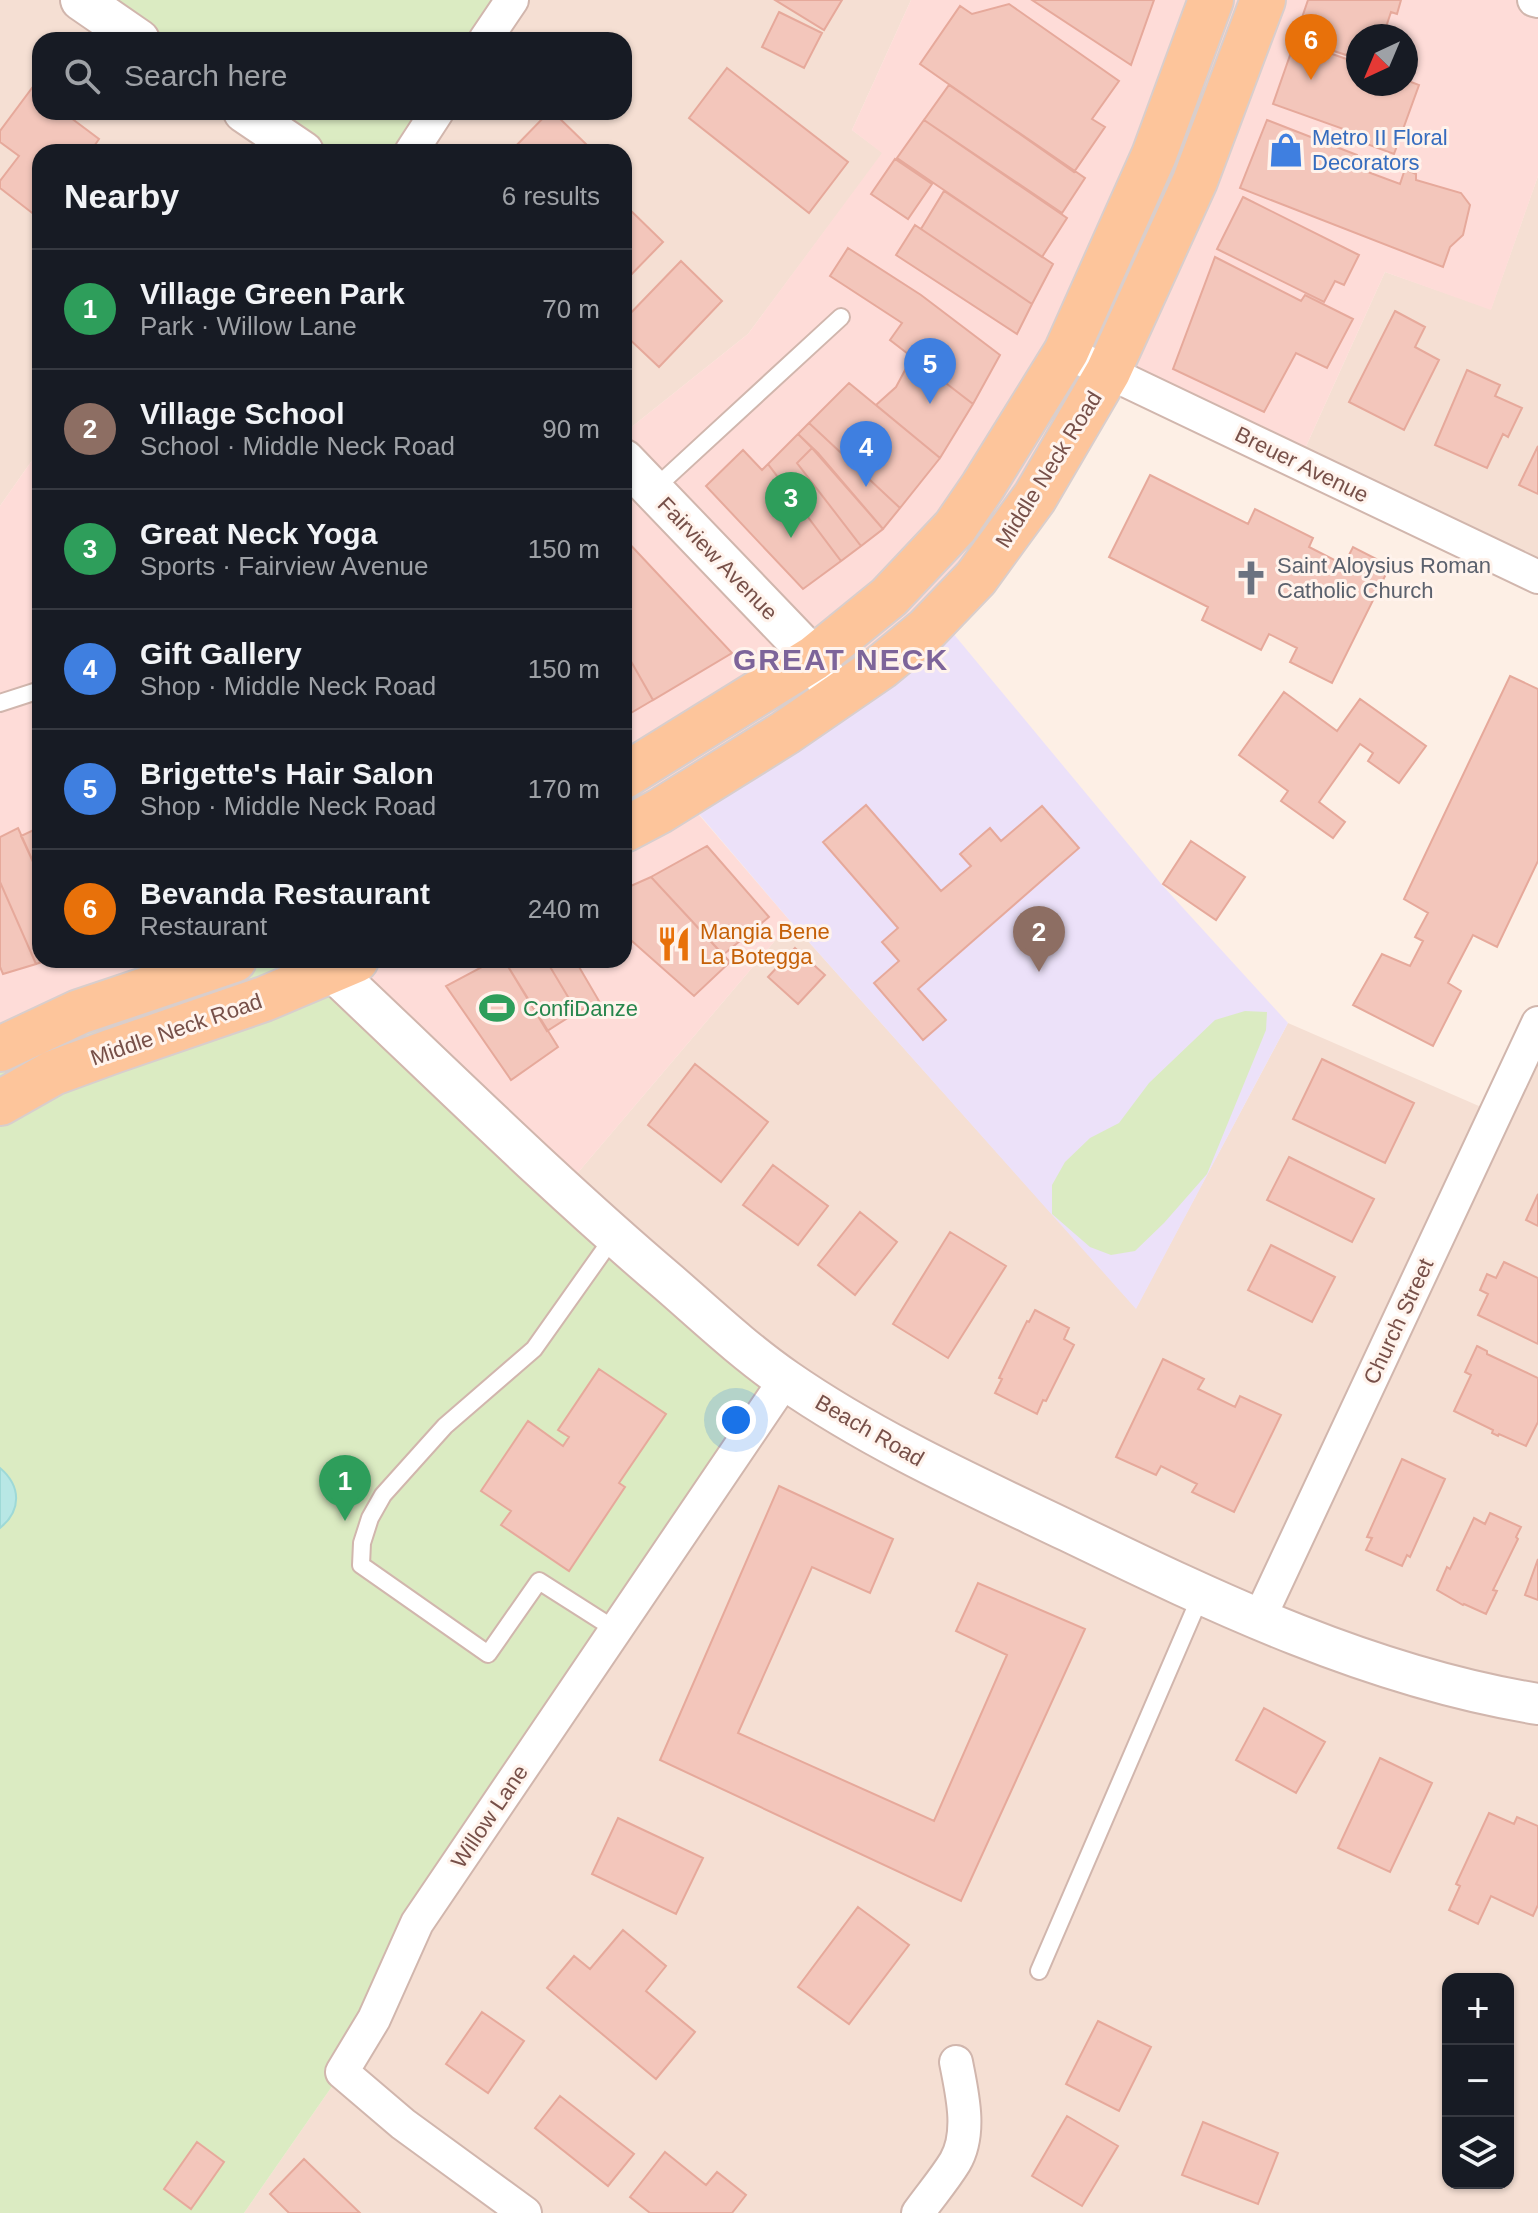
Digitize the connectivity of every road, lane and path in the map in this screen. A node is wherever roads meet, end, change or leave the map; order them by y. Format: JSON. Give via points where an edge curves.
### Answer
{"nodes":[{"id":1,"x":81,"y":0,"type":"edge"},
{"id":2,"x":512,"y":0,"type":"edge"},
{"id":3,"x":1211,"y":0,"type":"edge"},
{"id":4,"x":1263,"y":0,"type":"edge"},
{"id":5,"x":127,"y":32,"type":"edge"},
{"id":6,"x":490,"y":32,"type":"edge"},
{"id":7,"x":256,"y":120,"type":"edge"},
{"id":8,"x":432,"y":120,"type":"edge"},
{"id":9,"x":291,"y":144,"type":"edge"},
{"id":10,"x":416,"y":144,"type":"edge"},
{"id":11,"x":841,"y":317,"type":"dead end"},
{"id":12,"x":1066,"y":352,"type":"junction"},
{"id":13,"x":1108,"y":372,"type":"junction"},
{"id":14,"x":632,"y":468,"type":"edge"},
{"id":15,"x":653,"y":490,"type":"junction"},
{"id":16,"x":1538,"y":577,"type":"edge"},
{"id":17,"x":814,"y":658,"type":"junction"},
{"id":18,"x":32,"y":693,"type":"edge"},
{"id":19,"x":836,"y":698,"type":"junction"},
{"id":20,"x":0,"y":703,"type":"edge"},
{"id":21,"x":632,"y":771,"type":"edge"},
{"id":22,"x":632,"y":826,"type":"edge"},
{"id":23,"x":210,"y":968,"type":"edge"},
{"id":24,"x":326,"y":968,"type":"edge"},
{"id":25,"x":341,"y":968,"type":"edge"},
{"id":26,"x":1538,"y":1023,"type":"edge"},
{"id":27,"x":0,"y":1049,"type":"edge"},
{"id":28,"x":0,"y":1103,"type":"edge"},
{"id":29,"x":614,"y":1236,"type":"junction"},
{"id":30,"x":785,"y":1380,"type":"junction"},
{"id":31,"x":1201,"y":1595,"type":"junction"},
{"id":32,"x":1259,"y":1619,"type":"junction"},
{"id":33,"x":616,"y":1630,"type":"junction"},
{"id":34,"x":1538,"y":1704,"type":"edge"},
{"id":35,"x":1039,"y":1971,"type":"dead end"},
{"id":36,"x":956,"y":2062,"type":"dead end"},
{"id":37,"x":525,"y":2213,"type":"edge"},
{"id":38,"x":918,"y":2213,"type":"edge"}],
"edges":[{"from":1,"to":5,"type":"street"},
{"from":2,"to":6,"type":"street"},
{"from":3,"to":12,"type":"main road","name":"Middle Neck Road","via":[[1154,155]]},
{"from":4,"to":13,"type":"main road","name":"Middle Neck Road","via":[[1195,181]]},
{"from":7,"to":9,"type":"street"},
{"from":8,"to":10,"type":"street"},
{"from":11,"to":15,"type":"lane"},
{"from":12,"to":13,"type":"street","name":"Breuer Avenue"},
{"from":12,"to":17,"type":"main road","name":"Middle Neck Road","via":[[955,527],[889,597]]},
{"from":13,"to":16,"type":"street","name":"Breuer Avenue"},
{"from":13,"to":19,"type":"main road","name":"Middle Neck Road","via":[[1035,497],[976,578],[927,629]]},
{"from":14,"to":15,"type":"street","name":"Fairview Avenue"},
{"from":15,"to":17,"type":"street","name":"Fairview Avenue"},
{"from":17,"to":19,"type":"street","name":"Fairview Avenue"},
{"from":17,"to":21,"type":"main road","name":"Middle Neck Road"},
{"from":18,"to":20,"type":"lane"},
{"from":19,"to":22,"type":"main road","name":"Middle Neck Road"},
{"from":23,"to":27,"type":"main road","via":[[79,1012]]},
{"from":24,"to":28,"type":"main road","name":"Middle Neck Road","via":[[264,999],[53,1073]]},
{"from":25,"to":29,"type":"street","name":"Beach Road"},
{"from":26,"to":32,"type":"street","name":"Church Street"},
{"from":29,"to":30,"type":"street","name":"Beach Road"},
{"from":29,"to":33,"type":"lane","via":[[534,1349],[445,1426],[383,1495],[362,1543],[361,1565],[488,1654],[539,1581]]},
{"from":30,"to":31,"type":"street","name":"Beach Road","via":[[936,1468]]},
{"from":30,"to":33,"type":"street","name":"Willow Lane"},
{"from":31,"to":32,"type":"street","name":"Beach Road"},
{"from":31,"to":35,"type":"lane"},
{"from":32,"to":34,"type":"street","name":"Beach Road","via":[[1311,1642],[1457,1688]]},
{"from":33,"to":37,"type":"street","name":"Willow Lane","via":[[417,1923],[374,2019],[342,2072]]},
{"from":36,"to":38,"type":"street","via":[[964,2122],[960,2151]]}]}
